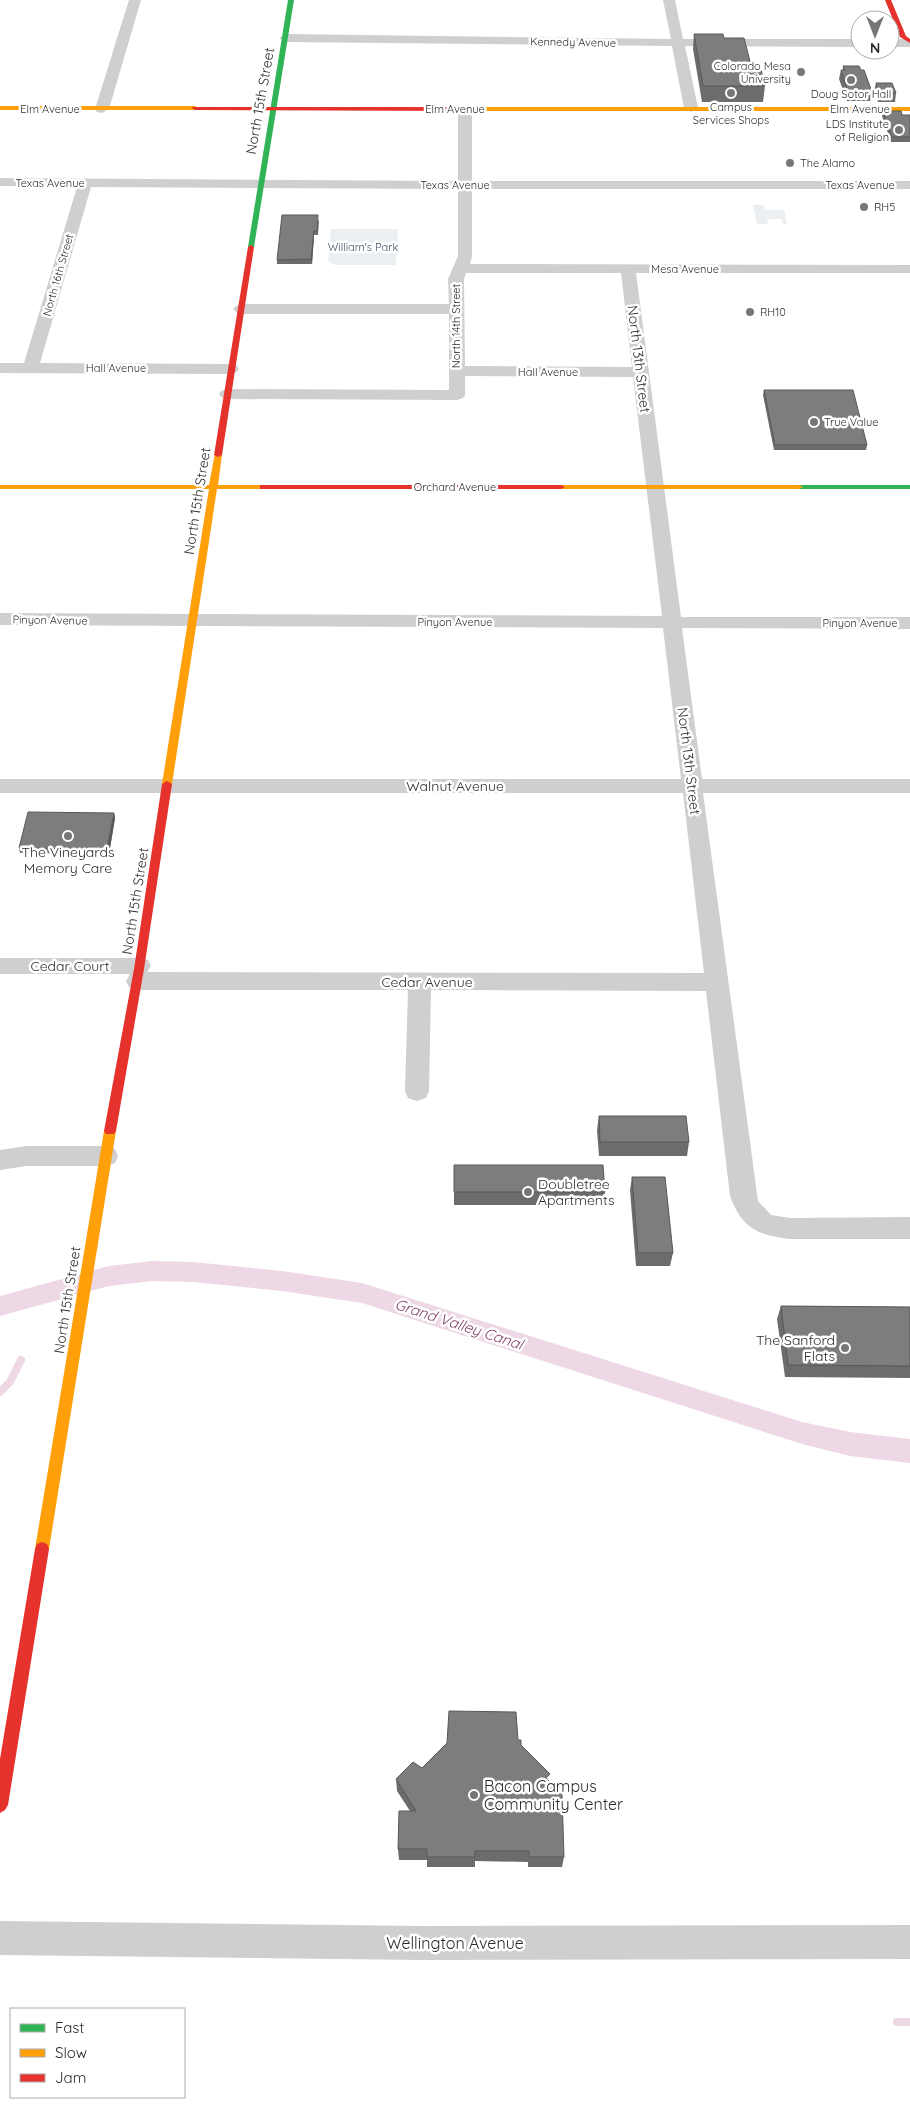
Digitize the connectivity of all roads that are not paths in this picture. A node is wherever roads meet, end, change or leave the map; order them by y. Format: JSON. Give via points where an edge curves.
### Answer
{"nodes":[{"id":1,"x":135,"y":0,"type":"edge"},
{"id":2,"x":291,"y":0,"type":"edge"},
{"id":3,"x":669,"y":0,"type":"edge"},
{"id":4,"x":888,"y":0,"type":"edge"},
{"id":5,"x":286,"y":38,"type":"junction"},
{"id":6,"x":678,"y":42,"type":"junction"},
{"id":7,"x":910,"y":42,"type":"edge"},
{"id":8,"x":850,"y":43,"type":"edge"},
{"id":9,"x":0,"y":108,"type":"edge"},
{"id":10,"x":275,"y":108,"type":"junction"},
{"id":11,"x":691,"y":108,"type":"junction"},
{"id":12,"x":102,"y":109,"type":"junction"},
{"id":13,"x":465,"y":109,"type":"junction"},
{"id":14,"x":910,"y":109,"type":"edge"},
{"id":15,"x":0,"y":182,"type":"edge"},
{"id":16,"x":85,"y":183,"type":"junction"},
{"id":17,"x":261,"y":184,"type":"junction"},
{"id":18,"x":465,"y":185,"type":"junction"},
{"id":19,"x":910,"y":185,"type":"edge"},
{"id":20,"x":460,"y":268,"type":"junction"},
{"id":21,"x":628,"y":268,"type":"junction"},
{"id":22,"x":910,"y":269,"type":"edge"},
{"id":23,"x":241,"y":309,"type":"junction"},
{"id":24,"x":456,"y":309,"type":"junction"},
{"id":25,"x":0,"y":368,"type":"edge"},
{"id":26,"x":31,"y":368,"type":"junction"},
{"id":27,"x":231,"y":369,"type":"junction"},
{"id":28,"x":456,"y":371,"type":"junction"},
{"id":29,"x":640,"y":372,"type":"junction"},
{"id":30,"x":227,"y":394,"type":"junction"},
{"id":31,"x":0,"y":487,"type":"edge"},
{"id":32,"x":910,"y":487,"type":"edge"},
{"id":33,"x":214,"y":488,"type":"junction"},
{"id":34,"x":655,"y":488,"type":"junction"},
{"id":35,"x":0,"y":619,"type":"edge"},
{"id":36,"x":193,"y":622,"type":"junction"},
{"id":37,"x":672,"y":623,"type":"junction"},
{"id":38,"x":910,"y":623,"type":"edge"},
{"id":39,"x":0,"y":786,"type":"edge"},
{"id":40,"x":168,"y":786,"type":"junction"},
{"id":41,"x":692,"y":786,"type":"junction"},
{"id":42,"x":910,"y":786,"type":"edge"},
{"id":43,"x":0,"y":966,"type":"edge"},
{"id":44,"x":138,"y":974,"type":"junction"},
{"id":45,"x":420,"y":982,"type":"junction"},
{"id":46,"x":716,"y":982,"type":"junction"},
{"id":47,"x":417,"y":1091,"type":"dead end"},
{"id":48,"x":106,"y":1156,"type":"junction"},
{"id":49,"x":0,"y":1160,"type":"edge"},
{"id":50,"x":910,"y":1228,"type":"edge"},
{"id":51,"x":0,"y":1805,"type":"edge"},
{"id":52,"x":0,"y":1938,"type":"edge"},
{"id":53,"x":910,"y":1942,"type":"edge"}],
"edges":[{"from":1,"to":12,"type":"street"},
{"from":2,"to":5,"type":"street","name":"North 15th Street"},
{"from":3,"to":6,"type":"street"},
{"from":4,"to":7,"type":"street","via":[[903,36]]},
{"from":5,"to":6,"type":"street","name":"Kennedy Avenue"},
{"from":5,"to":10,"type":"street","name":"North 15th Street"},
{"from":6,"to":8,"type":"street","name":"Kennedy Avenue"},
{"from":6,"to":11,"type":"street"},
{"from":9,"to":12,"type":"street","name":"Elm Avenue"},
{"from":10,"to":12,"type":"street","name":"Elm Avenue"},
{"from":10,"to":13,"type":"street","name":"Elm Avenue"},
{"from":10,"to":17,"type":"street","name":"North 15th Street"},
{"from":11,"to":13,"type":"street","name":"Elm Avenue"},
{"from":11,"to":14,"type":"street","name":"Elm Avenue"},
{"from":13,"to":18,"type":"street","name":"North 14th Street"},
{"from":15,"to":16,"type":"street","name":"Texas Avenue"},
{"from":16,"to":17,"type":"street","name":"Texas Avenue"},
{"from":16,"to":26,"type":"street","name":"North 16th Street"},
{"from":17,"to":18,"type":"street","name":"Texas Avenue"},
{"from":17,"to":23,"type":"street","name":"North 15th Street"},
{"from":18,"to":19,"type":"street","name":"Texas Avenue"},
{"from":18,"to":20,"type":"street","name":"North 14th Street","via":[[465,256]]},
{"from":20,"to":21,"type":"street","name":"Mesa Avenue"},
{"from":20,"to":24,"type":"street","name":"North 14th Street","via":[[456,279]]},
{"from":21,"to":22,"type":"street","name":"Mesa Avenue"},
{"from":21,"to":29,"type":"street","name":"North 13th Street"},
{"from":23,"to":24,"type":"street"},
{"from":23,"to":27,"type":"street","name":"North 15th Street"},
{"from":24,"to":28,"type":"street","name":"North 14th Street"},
{"from":25,"to":26,"type":"street","name":"Hall Avenue"},
{"from":26,"to":27,"type":"street","name":"Hall Avenue"},
{"from":27,"to":30,"type":"street","name":"North 15th Street"},
{"from":28,"to":29,"type":"street","name":"Hall Avenue"},
{"from":28,"to":30,"type":"street","name":"North 14th Street","via":[[456,395]]},
{"from":29,"to":34,"type":"street","name":"North 13th Street"},
{"from":30,"to":33,"type":"street","name":"North 15th Street"},
{"from":31,"to":33,"type":"street","name":"Orchard Avenue"},
{"from":32,"to":34,"type":"street","name":"Orchard Avenue"},
{"from":33,"to":34,"type":"street","name":"Orchard Avenue"},
{"from":33,"to":36,"type":"street","name":"North 15th Street"},
{"from":34,"to":37,"type":"street","name":"North 13th Street"},
{"from":35,"to":36,"type":"street","name":"Pinyon Avenue"},
{"from":36,"to":37,"type":"street","name":"Pinyon Avenue"},
{"from":36,"to":40,"type":"street","name":"North 15th Street"},
{"from":37,"to":38,"type":"street","name":"Pinyon Avenue"},
{"from":37,"to":41,"type":"street","name":"North 13th Street"},
{"from":39,"to":40,"type":"street","name":"Walnut Avenue"},
{"from":40,"to":41,"type":"street","name":"Walnut Avenue"},
{"from":40,"to":44,"type":"street","name":"North 15th Street"},
{"from":41,"to":42,"type":"street","name":"Walnut Avenue"},
{"from":41,"to":46,"type":"street","name":"North 13th Street"},
{"from":43,"to":44,"type":"street","name":"Cedar Court"},
{"from":44,"to":45,"type":"street","name":"Cedar Avenue"},
{"from":44,"to":48,"type":"street","name":"North 15th Street"},
{"from":45,"to":46,"type":"street","name":"Cedar Avenue"},
{"from":45,"to":47,"type":"street"},
{"from":46,"to":50,"type":"street","name":"North 13th Street","via":[[743,1196],[752,1214],[765,1224],[787,1228]]},
{"from":48,"to":49,"type":"street","via":[[27,1156]]},
{"from":48,"to":51,"type":"street","name":"North 15th Street"},
{"from":52,"to":53,"type":"street","name":"Wellington Avenue","via":[[422,1943]]}]}
